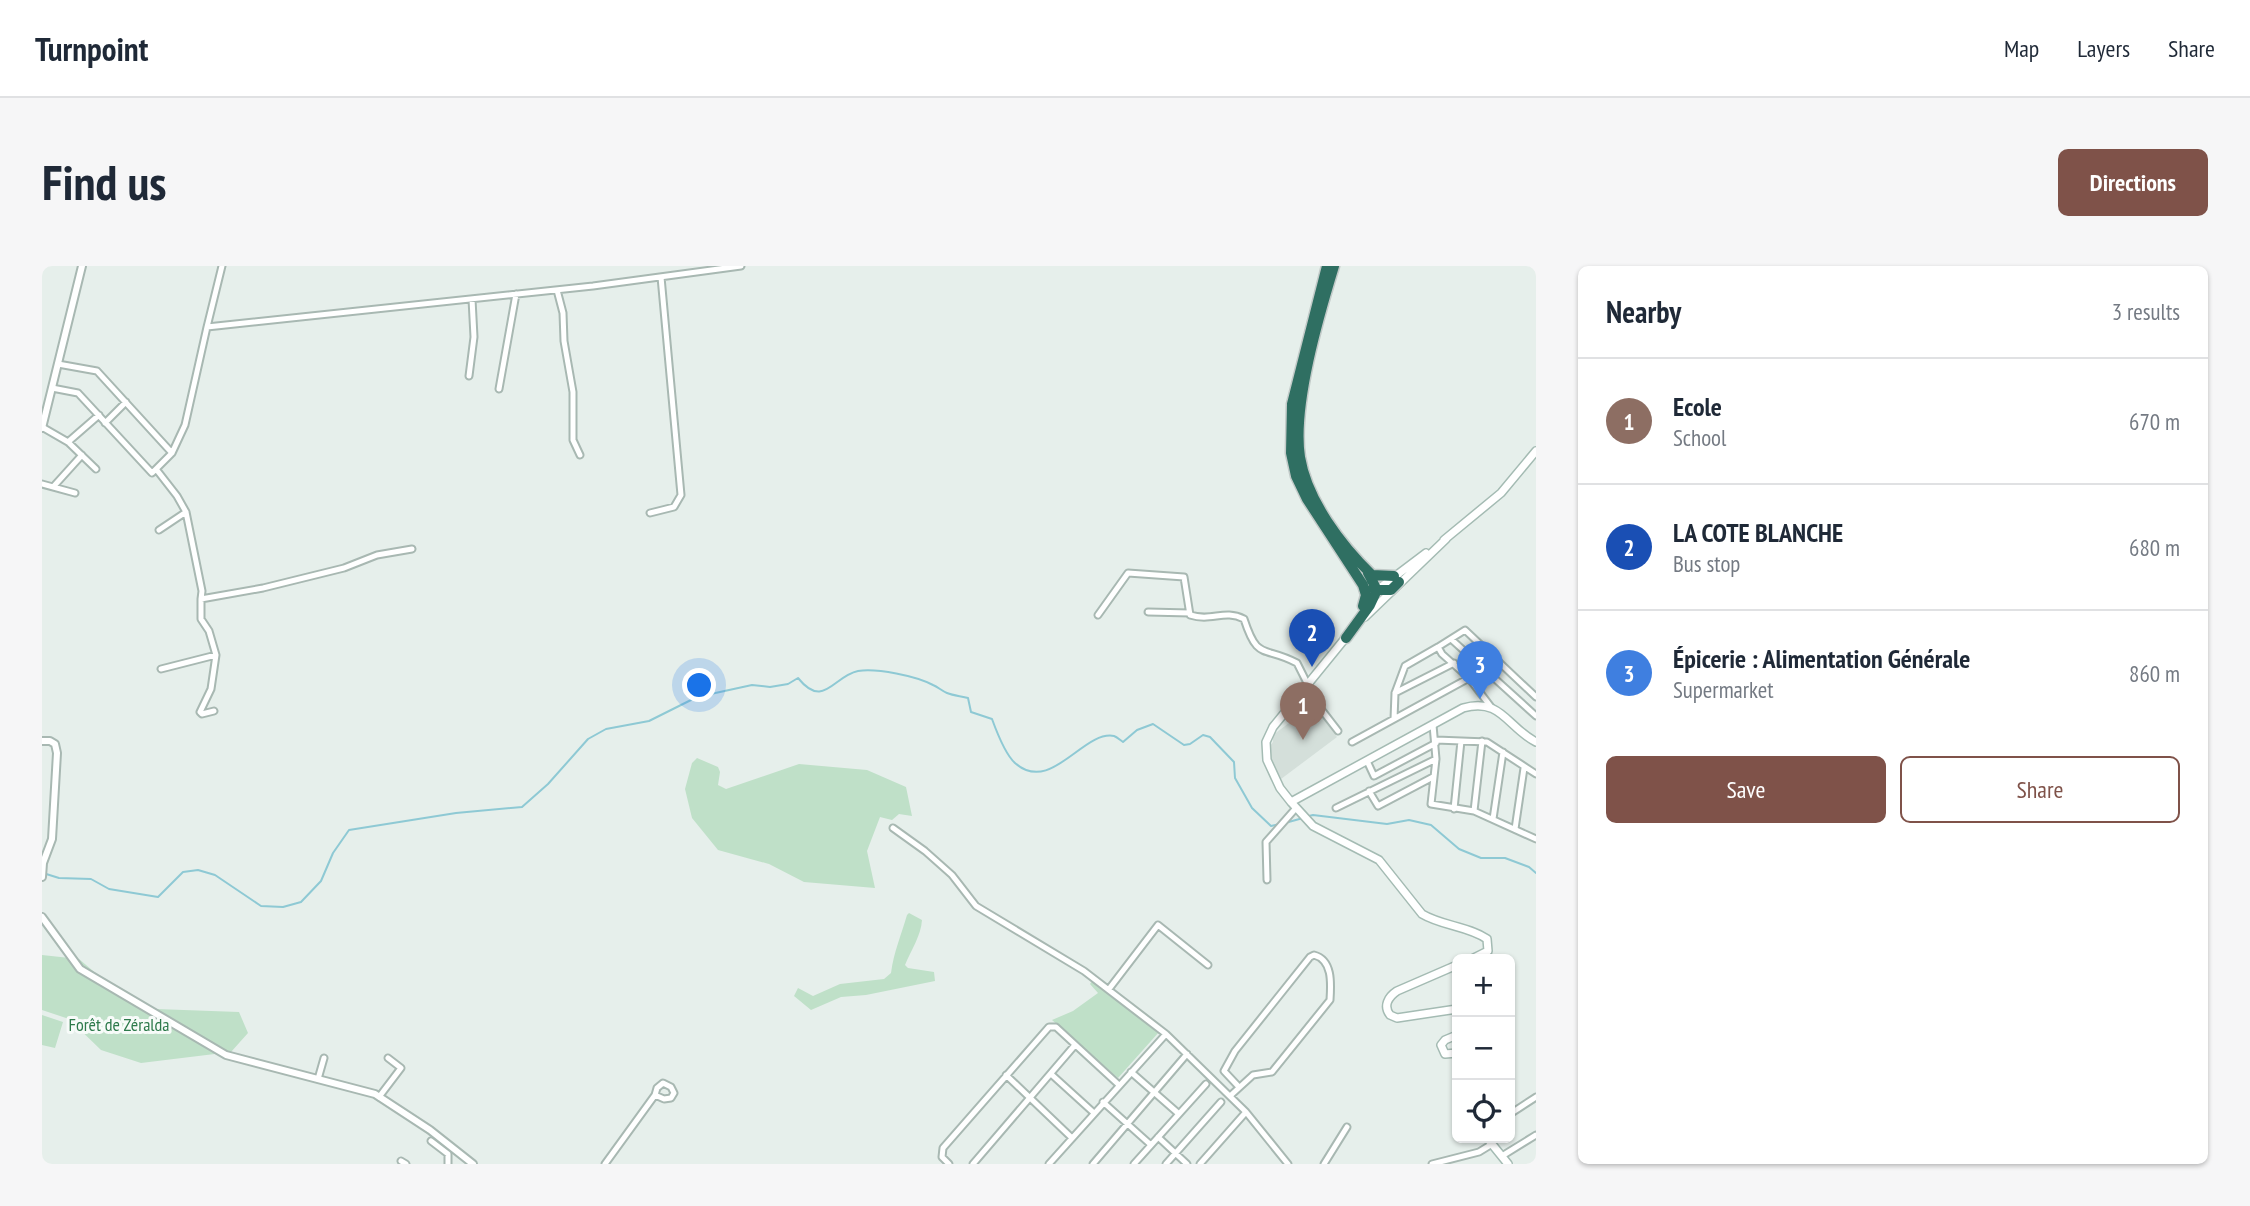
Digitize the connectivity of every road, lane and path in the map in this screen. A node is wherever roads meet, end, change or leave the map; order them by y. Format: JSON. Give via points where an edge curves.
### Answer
{"nodes":[{"id":1,"x":82,"y":266,"type":"edge"},
{"id":2,"x":222,"y":266,"type":"edge"},
{"id":3,"x":741,"y":266,"type":"edge"},
{"id":4,"x":1327,"y":266,"type":"edge"},
{"id":5,"x":1334,"y":266,"type":"edge"},
{"id":6,"x":661,"y":277,"type":"junction"},
{"id":7,"x":557,"y":290,"type":"junction"},
{"id":8,"x":516,"y":295,"type":"junction"},
{"id":9,"x":472,"y":299,"type":"junction"},
{"id":10,"x":207,"y":327,"type":"junction"},
{"id":11,"x":58,"y":364,"type":"junction"},
{"id":12,"x":469,"y":376,"type":"dead end"},
{"id":13,"x":52,"y":388,"type":"junction"},
{"id":14,"x":499,"y":388,"type":"dead end"},
{"id":15,"x":126,"y":402,"type":"junction"},
{"id":16,"x":99,"y":415,"type":"junction"},
{"id":17,"x":105,"y":423,"type":"junction"},
{"id":18,"x":42,"y":428,"type":"edge"},
{"id":19,"x":68,"y":442,"type":"junction"},
{"id":20,"x":1536,"y":451,"type":"edge"},
{"id":21,"x":172,"y":453,"type":"junction"},
{"id":22,"x":82,"y":455,"type":"junction"},
{"id":23,"x":580,"y":455,"type":"dead end"},
{"id":24,"x":96,"y":469,"type":"dead end"},
{"id":25,"x":156,"y":469,"type":"junction"},
{"id":26,"x":42,"y":484,"type":"edge"},
{"id":27,"x":54,"y":486,"type":"junction"},
{"id":28,"x":75,"y":494,"type":"dead end"},
{"id":29,"x":186,"y":512,"type":"junction"},
{"id":30,"x":650,"y":513,"type":"dead end"},
{"id":31,"x":159,"y":530,"type":"dead end"},
{"id":32,"x":412,"y":550,"type":"dead end"},
{"id":33,"x":1363,"y":566,"type":"junction"},
{"id":34,"x":1359,"y":577,"type":"junction"},
{"id":35,"x":1397,"y":579,"type":"junction"},
{"id":36,"x":1377,"y":590,"type":"junction"},
{"id":37,"x":201,"y":599,"type":"junction"},
{"id":38,"x":1363,"y":606,"type":"junction"},
{"id":39,"x":1148,"y":612,"type":"dead end"},
{"id":40,"x":1190,"y":612,"type":"junction"},
{"id":41,"x":1098,"y":615,"type":"dead end"},
{"id":42,"x":1346,"y":638,"type":"junction"},
{"id":43,"x":1451,"y":639,"type":"junction"},
{"id":44,"x":1438,"y":647,"type":"junction"},
{"id":45,"x":1334,"y":651,"type":"junction"},
{"id":46,"x":216,"y":655,"type":"junction"},
{"id":47,"x":1454,"y":663,"type":"junction"},
{"id":48,"x":161,"y":669,"type":"dead end"},
{"id":49,"x":1469,"y":678,"type":"junction"},
{"id":50,"x":1306,"y":685,"type":"junction"},
{"id":51,"x":1395,"y":693,"type":"junction"},
{"id":52,"x":1536,"y":697,"type":"edge"},
{"id":53,"x":1491,"y":708,"type":"junction"},
{"id":54,"x":214,"y":711,"type":"dead end"},
{"id":55,"x":1536,"y":716,"type":"edge"},
{"id":56,"x":1394,"y":719,"type":"junction"},
{"id":57,"x":1433,"y":725,"type":"junction"},
{"id":58,"x":1338,"y":731,"type":"dead end"},
{"id":59,"x":42,"y":741,"type":"edge"},
{"id":60,"x":1436,"y":741,"type":"junction"},
{"id":61,"x":1461,"y":741,"type":"junction"},
{"id":62,"x":1482,"y":741,"type":"junction"},
{"id":63,"x":1352,"y":742,"type":"dead end"},
{"id":64,"x":1536,"y":742,"type":"edge"},
{"id":65,"x":1503,"y":752,"type":"junction"},
{"id":66,"x":1436,"y":759,"type":"junction"},
{"id":67,"x":1367,"y":761,"type":"junction"},
{"id":68,"x":1524,"y":768,"type":"junction"},
{"id":69,"x":1536,"y":775,"type":"edge"},
{"id":70,"x":1433,"y":777,"type":"junction"},
{"id":71,"x":1370,"y":791,"type":"junction"},
{"id":72,"x":1296,"y":808,"type":"junction"},
{"id":73,"x":1336,"y":808,"type":"dead end"},
{"id":74,"x":1454,"y":809,"type":"junction"},
{"id":75,"x":1475,"y":811,"type":"junction"},
{"id":76,"x":1493,"y":819,"type":"junction"},
{"id":77,"x":893,"y":828,"type":"dead end"},
{"id":78,"x":1515,"y":829,"type":"junction"},
{"id":79,"x":1536,"y":839,"type":"edge"},
{"id":80,"x":43,"y":863,"type":"edge"},
{"id":81,"x":42,"y":877,"type":"edge"},
{"id":82,"x":1267,"y":880,"type":"dead end"},
{"id":83,"x":42,"y":917,"type":"edge"},
{"id":84,"x":1482,"y":954,"type":"edge"},
{"id":85,"x":1208,"y":965,"type":"dead end"},
{"id":86,"x":1452,"y":967,"type":"edge"},
{"id":87,"x":1109,"y":989,"type":"junction"},
{"id":88,"x":1452,"y":1010,"type":"edge"},
{"id":89,"x":1166,"y":1034,"type":"junction"},
{"id":90,"x":1452,"y":1037,"type":"edge"},
{"id":91,"x":1075,"y":1045,"type":"junction"},
{"id":92,"x":1452,"y":1053,"type":"edge"},
{"id":93,"x":1187,"y":1054,"type":"junction"},
{"id":94,"x":324,"y":1058,"type":"dead end"},
{"id":95,"x":388,"y":1058,"type":"dead end"},
{"id":96,"x":1131,"y":1072,"type":"junction"},
{"id":97,"x":1051,"y":1074,"type":"junction"},
{"id":98,"x":1006,"y":1075,"type":"junction"},
{"id":99,"x":318,"y":1079,"type":"junction"},
{"id":100,"x":1206,"y":1084,"type":"dead end"},
{"id":101,"x":1119,"y":1085,"type":"junction"},
{"id":102,"x":1239,"y":1087,"type":"junction"},
{"id":103,"x":1154,"y":1092,"type":"junction"},
{"id":104,"x":655,"y":1095,"type":"dead end"},
{"id":105,"x":1230,"y":1096,"type":"junction"},
{"id":106,"x":379,"y":1097,"type":"junction"},
{"id":107,"x":1030,"y":1098,"type":"junction"},
{"id":108,"x":1535,"y":1100,"type":"edge"},
{"id":109,"x":1103,"y":1102,"type":"junction"},
{"id":110,"x":1221,"y":1102,"type":"dead end"},
{"id":111,"x":1515,"y":1111,"type":"edge"},
{"id":112,"x":1246,"y":1112,"type":"junction"},
{"id":113,"x":1094,"y":1113,"type":"junction"},
{"id":114,"x":1179,"y":1114,"type":"junction"},
{"id":115,"x":1127,"y":1124,"type":"junction"},
{"id":116,"x":1348,"y":1127,"type":"dead end"},
{"id":117,"x":1536,"y":1135,"type":"edge"},
{"id":118,"x":1158,"y":1138,"type":"junction"},
{"id":119,"x":1072,"y":1139,"type":"junction"},
{"id":120,"x":431,"y":1141,"type":"dead end"},
{"id":121,"x":1488,"y":1143,"type":"edge"},
{"id":122,"x":1492,"y":1143,"type":"edge"},
{"id":123,"x":1151,"y":1145,"type":"junction"},
{"id":124,"x":1176,"y":1154,"type":"junction"},
{"id":125,"x":1502,"y":1156,"type":"junction"},
{"id":126,"x":448,"y":1164,"type":"edge"},
{"id":127,"x":473,"y":1164,"type":"edge"},
{"id":128,"x":605,"y":1164,"type":"edge"},
{"id":129,"x":949,"y":1164,"type":"edge"},
{"id":130,"x":973,"y":1164,"type":"edge"},
{"id":131,"x":1049,"y":1164,"type":"edge"},
{"id":132,"x":1093,"y":1164,"type":"edge"},
{"id":133,"x":1134,"y":1164,"type":"edge"},
{"id":134,"x":1167,"y":1164,"type":"edge"},
{"id":135,"x":1187,"y":1164,"type":"edge"},
{"id":136,"x":1200,"y":1164,"type":"edge"},
{"id":137,"x":1288,"y":1164,"type":"edge"},
{"id":138,"x":1324,"y":1164,"type":"edge"},
{"id":139,"x":1432,"y":1164,"type":"edge"},
{"id":140,"x":1508,"y":1164,"type":"edge"}],
"edges":[{"from":1,"to":11,"type":"street"},
{"from":2,"to":10,"type":"street"},
{"from":3,"to":6,"type":"street"},
{"from":4,"to":34,"type":"highway","via":[[1292,404],[1291,453],[1307,499]]},
{"from":5,"to":33,"type":"highway","via":[[1301,406],[1300,454],[1311,491]]},
{"from":6,"to":7,"type":"street"},
{"from":6,"to":30,"type":"street","via":[[681,495],[674,507]]},
{"from":7,"to":8,"type":"street"},
{"from":7,"to":23,"type":"street","via":[[573,392],[573,440]]},
{"from":8,"to":9,"type":"street"},
{"from":8,"to":14,"type":"street"},
{"from":9,"to":10,"type":"street"},
{"from":9,"to":12,"type":"street"},
{"from":10,"to":21,"type":"street","via":[[185,425]]},
{"from":11,"to":13,"type":"street"},
{"from":11,"to":15,"type":"street","via":[[97,371]]},
{"from":13,"to":16,"type":"street","via":[[78,393]]},
{"from":13,"to":18,"type":"street"},
{"from":15,"to":17,"type":"street"},
{"from":15,"to":21,"type":"street"},
{"from":16,"to":17,"type":"street"},
{"from":16,"to":19,"type":"street"},
{"from":17,"to":25,"type":"street","via":[[152,473]]},
{"from":18,"to":19,"type":"street"},
{"from":19,"to":22,"type":"street"},
{"from":20,"to":35,"type":"main road","via":[[1501,493]]},
{"from":21,"to":25,"type":"street"},
{"from":22,"to":24,"type":"street"},
{"from":22,"to":27,"type":"street"},
{"from":25,"to":29,"type":"street"},
{"from":26,"to":27,"type":"street"},
{"from":27,"to":28,"type":"street"},
{"from":29,"to":31,"type":"street"},
{"from":29,"to":37,"type":"street"},
{"from":32,"to":37,"type":"street"},
{"from":33,"to":35,"type":"highway","via":[[1373,575]]},
{"from":33,"to":36,"type":"highway"},
{"from":34,"to":36,"type":"highway"},
{"from":34,"to":38,"type":"highway","via":[[1366,595]]},
{"from":35,"to":36,"type":"highway","via":[[1391,590]]},
{"from":35,"to":42,"type":"main road"},
{"from":36,"to":38,"type":"main road"},
{"from":36,"to":42,"type":"highway"},
{"from":37,"to":46,"type":"street","via":[[201,619]]},
{"from":38,"to":45,"type":"main road"},
{"from":39,"to":40,"type":"street"},
{"from":40,"to":41,"type":"street","via":[[1184,577],[1128,573]]},
{"from":40,"to":50,"type":"street","via":[[1203,619],[1236,615],[1244,619],[1257,648],[1297,663]]},
{"from":42,"to":45,"type":"main road"},
{"from":43,"to":44,"type":"street"},
{"from":43,"to":52,"type":"street","via":[[1465,631]]},
{"from":43,"to":55,"type":"street"},
{"from":44,"to":47,"type":"street"},
{"from":44,"to":51,"type":"street","via":[[1405,666]]},
{"from":45,"to":50,"type":"main road"},
{"from":46,"to":48,"type":"street"},
{"from":46,"to":54,"type":"street","via":[[211,689],[200,712]]},
{"from":47,"to":49,"type":"street"},
{"from":47,"to":51,"type":"street"},
{"from":49,"to":53,"type":"street"},
{"from":49,"to":56,"type":"street"},
{"from":50,"to":58,"type":"street"},
{"from":50,"to":72,"type":"main road","via":[[1273,727],[1265,749],[1280,788]]},
{"from":51,"to":56,"type":"street"},
{"from":53,"to":57,"type":"main road","via":[[1470,706]]},
{"from":53,"to":64,"type":"main road"},
{"from":56,"to":63,"type":"street"},
{"from":57,"to":60,"type":"street"},
{"from":57,"to":67,"type":"main road"},
{"from":59,"to":80,"type":"street","via":[[55,744],[57,752],[52,839]]},
{"from":60,"to":61,"type":"street"},
{"from":60,"to":66,"type":"street"},
{"from":60,"to":67,"type":"street","via":[[1374,776]]},
{"from":61,"to":62,"type":"street"},
{"from":61,"to":74,"type":"street"},
{"from":62,"to":65,"type":"street"},
{"from":62,"to":75,"type":"street"},
{"from":65,"to":68,"type":"street"},
{"from":65,"to":76,"type":"street"},
{"from":66,"to":70,"type":"street"},
{"from":66,"to":71,"type":"street"},
{"from":67,"to":72,"type":"main road"},
{"from":68,"to":69,"type":"street"},
{"from":68,"to":78,"type":"street"},
{"from":70,"to":71,"type":"street","via":[[1378,806]]},
{"from":70,"to":74,"type":"street","via":[[1431,804]]},
{"from":71,"to":73,"type":"street"},
{"from":72,"to":82,"type":"street","via":[[1266,842]]},
{"from":72,"to":84,"type":"main road","via":[[1313,826],[1379,860],[1422,914],[1487,939],[1488,951]]},
{"from":74,"to":75,"type":"street"},
{"from":75,"to":76,"type":"street"},
{"from":76,"to":78,"type":"street"},
{"from":77,"to":87,"type":"street","via":[[952,875],[976,906]]},
{"from":78,"to":79,"type":"street"},
{"from":80,"to":81,"type":"street"},
{"from":83,"to":99,"type":"street","via":[[80,969],[226,1055]]},
{"from":85,"to":87,"type":"street","via":[[1158,925]]},
{"from":86,"to":88,"type":"main road","via":[[1397,991],[1386,1008],[1397,1018]]},
{"from":87,"to":89,"type":"street"},
{"from":89,"to":93,"type":"street"},
{"from":89,"to":96,"type":"street"},
{"from":90,"to":92,"type":"main road","via":[[1441,1045],[1445,1054]]},
{"from":91,"to":97,"type":"street"},
{"from":91,"to":98,"type":"street","via":[[1056,1027],[1049,1027]]},
{"from":91,"to":101,"type":"street"},
{"from":93,"to":103,"type":"street"},
{"from":93,"to":105,"type":"street"},
{"from":94,"to":99,"type":"street"},
{"from":95,"to":106,"type":"street","via":[[401,1068]]},
{"from":96,"to":101,"type":"street"},
{"from":96,"to":103,"type":"street"},
{"from":97,"to":107,"type":"street"},
{"from":97,"to":113,"type":"street"},
{"from":98,"to":107,"type":"street"},
{"from":98,"to":129,"type":"street","via":[[943,1148],[942,1157]]},
{"from":99,"to":106,"type":"street"},
{"from":100,"to":114,"type":"street"},
{"from":101,"to":109,"type":"street"},
{"from":102,"to":102,"type":"street","via":[[1254,1074],[1272,1072],[1330,1000],[1328,966],[1322,957],[1310,957],[1235,1051],[1224,1073]]},
{"from":102,"to":105,"type":"street"},
{"from":103,"to":114,"type":"street"},
{"from":103,"to":115,"type":"street"},
{"from":104,"to":128,"type":"street"},
{"from":105,"to":112,"type":"street"},
{"from":106,"to":127,"type":"street"},
{"from":107,"to":119,"type":"street"},
{"from":107,"to":130,"type":"street"},
{"from":108,"to":111,"type":"street"},
{"from":109,"to":113,"type":"street"},
{"from":109,"to":115,"type":"street"},
{"from":110,"to":124,"type":"street"},
{"from":112,"to":136,"type":"street"},
{"from":112,"to":137,"type":"street"},
{"from":113,"to":119,"type":"street"},
{"from":114,"to":118,"type":"street"},
{"from":115,"to":123,"type":"street"},
{"from":115,"to":132,"type":"street"},
{"from":116,"to":138,"type":"street"},
{"from":117,"to":125,"type":"street"},
{"from":118,"to":123,"type":"street"},
{"from":118,"to":124,"type":"street"},
{"from":119,"to":131,"type":"street"},
{"from":120,"to":126,"type":"street","via":[[448,1154]]},
{"from":121,"to":139,"type":"street","via":[[1479,1152]]},
{"from":122,"to":125,"type":"main road"},
{"from":123,"to":133,"type":"street"},
{"from":124,"to":134,"type":"street"},
{"from":124,"to":135,"type":"street"},
{"from":125,"to":140,"type":"main road"}]}
